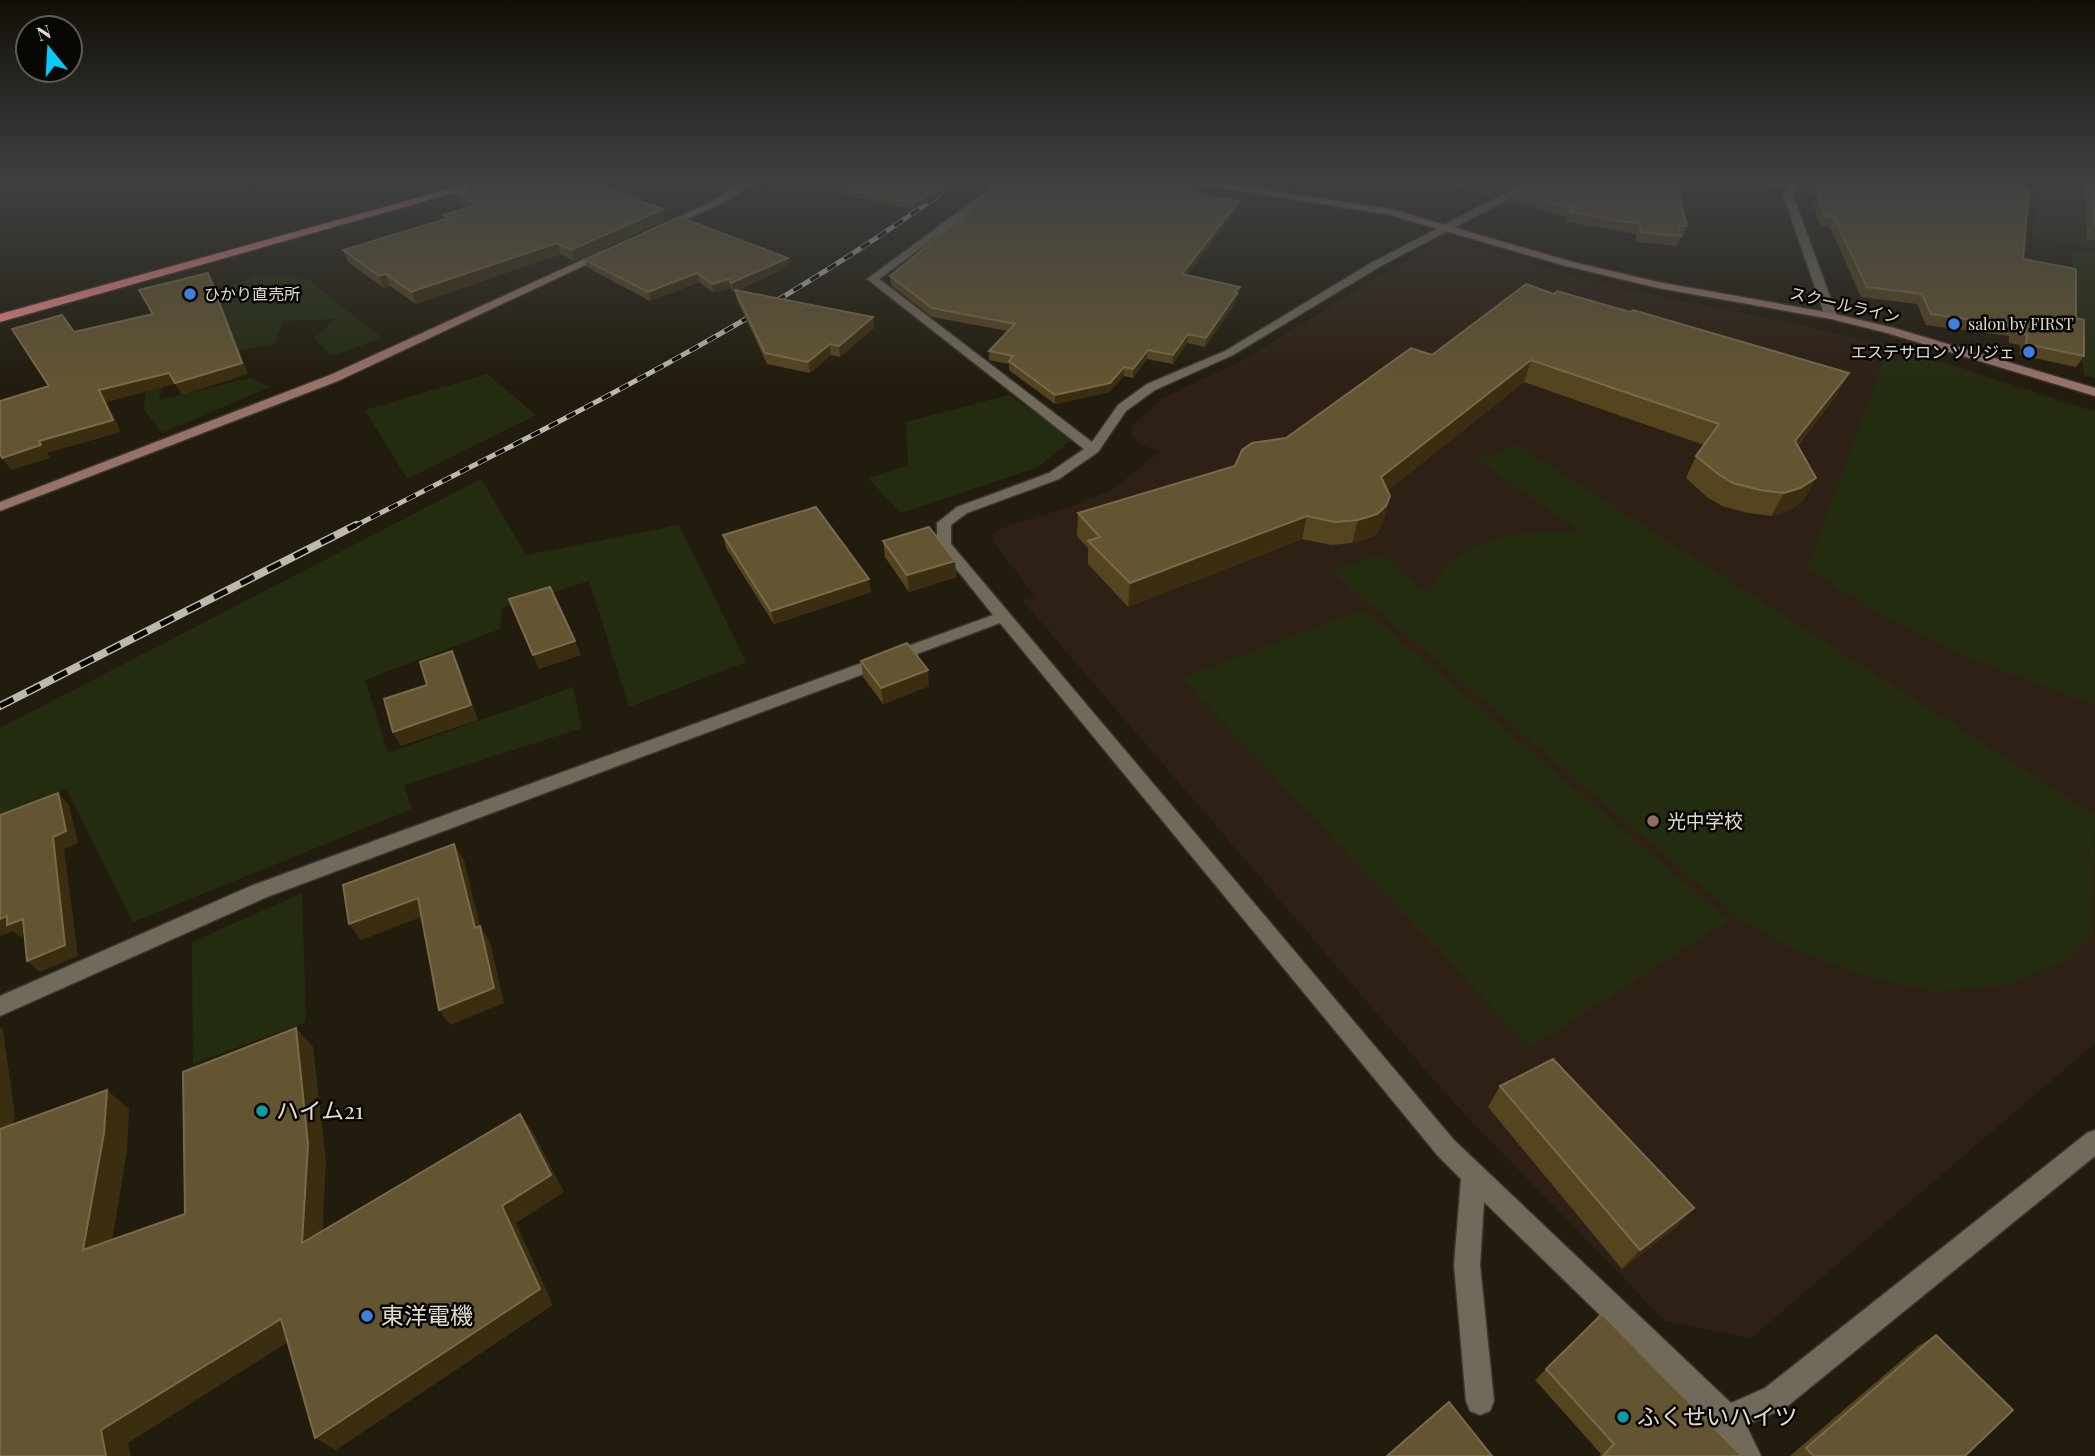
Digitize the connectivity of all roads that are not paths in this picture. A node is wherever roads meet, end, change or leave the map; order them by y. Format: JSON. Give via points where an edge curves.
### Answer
{"nodes":[{"id":1,"x":255,"y":247,"type":"edge"},
{"id":2,"x":620,"y":247,"type":"edge"},
{"id":3,"x":916,"y":247,"type":"edge"},
{"id":4,"x":1410,"y":247,"type":"edge"},
{"id":5,"x":1512,"y":247,"type":"edge"},
{"id":6,"x":1806,"y":247,"type":"edge"},
{"id":7,"x":1831,"y":316,"type":"junction"},
{"id":8,"x":0,"y":318,"type":"edge"},
{"id":9,"x":2095,"y":392,"type":"edge"},
{"id":10,"x":1093,"y":449,"type":"junction"},
{"id":11,"x":0,"y":507,"type":"edge"},
{"id":12,"x":1002,"y":617,"type":"junction"},
{"id":13,"x":0,"y":1006,"type":"edge"},
{"id":14,"x":2095,"y":1141,"type":"edge"},
{"id":15,"x":1474,"y":1175,"type":"junction"},
{"id":16,"x":1480,"y":1401,"type":"dead end"},
{"id":17,"x":1727,"y":1419,"type":"junction"},
{"id":18,"x":1747,"y":1456,"type":"edge"}],
"edges":[{"from":1,"to":8,"type":"highway"},
{"from":2,"to":11,"type":"street","via":[[334,378]]},
{"from":3,"to":10,"type":"street","via":[[872,279]]},
{"from":4,"to":10,"type":"street","via":[[1229,352],[1151,387],[1122,408]]},
{"from":5,"to":7,"type":"street","name":"スクールライン","via":[[1658,285]]},
{"from":6,"to":7,"type":"street"},
{"from":7,"to":9,"type":"street","name":"スクールライン"},
{"from":10,"to":12,"type":"street","via":[[1054,476],[962,510],[944,523],[944,545]]},
{"from":12,"to":13,"type":"street","via":[[260,891]]},
{"from":12,"to":15,"type":"street","via":[[1446,1148]]},
{"from":14,"to":17,"type":"street","via":[[1775,1398]]},
{"from":15,"to":16,"type":"street","via":[[1467,1265]]},
{"from":15,"to":17,"type":"street"},
{"from":17,"to":18,"type":"street"}]}
